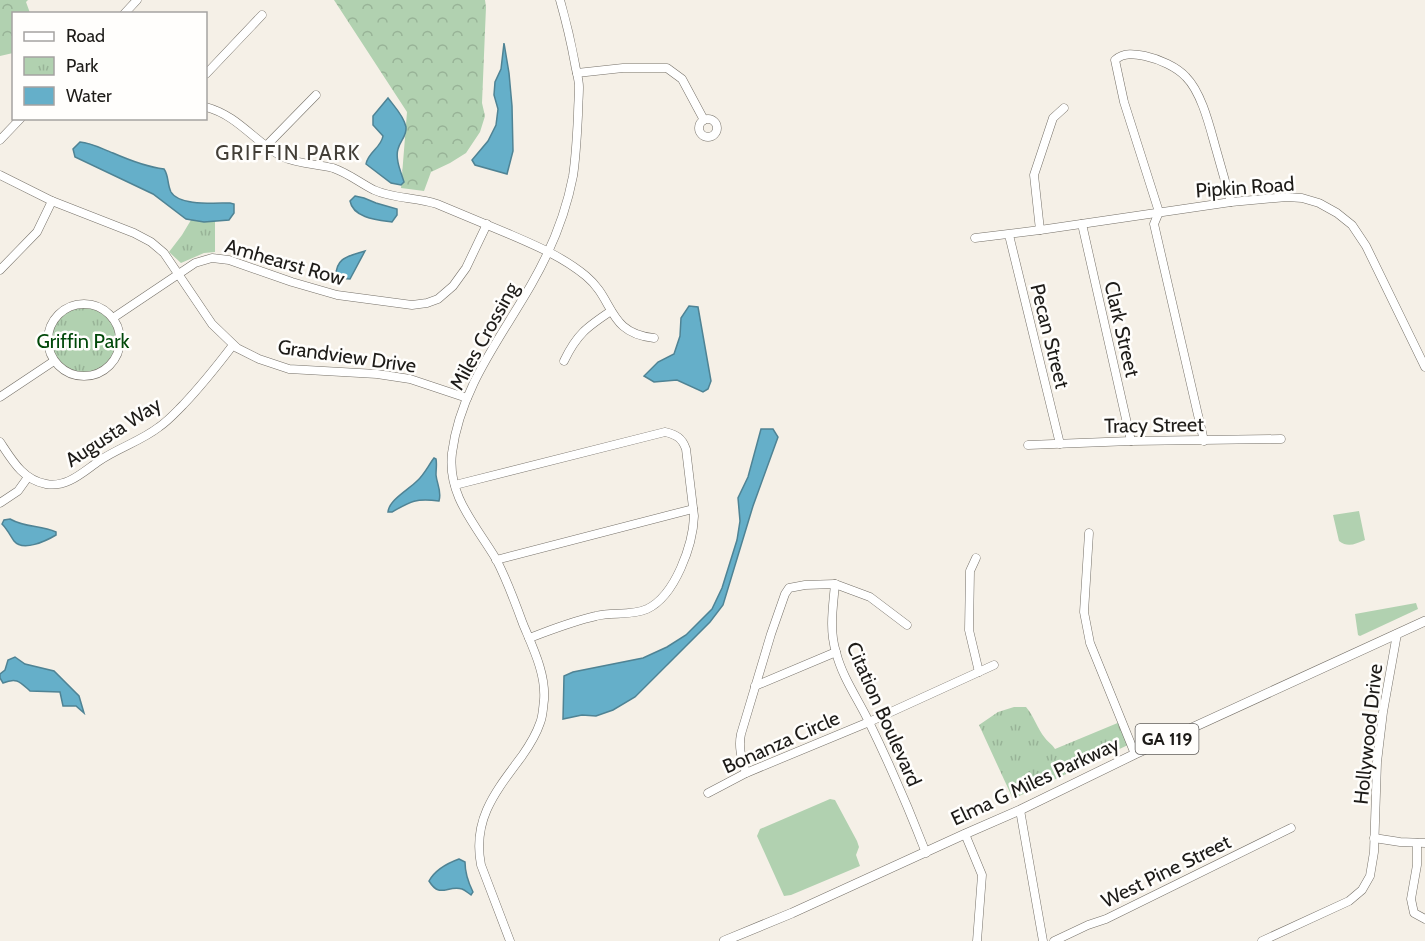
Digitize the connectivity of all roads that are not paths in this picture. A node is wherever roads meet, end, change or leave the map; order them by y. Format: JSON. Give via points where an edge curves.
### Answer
{"nodes":[{"id":1,"x":137,"y":0,"type":"edge"},
{"id":2,"x":560,"y":0,"type":"edge"},
{"id":3,"x":126,"y":12,"type":"edge"},
{"id":4,"x":262,"y":15,"type":"dead end"},
{"id":5,"x":207,"y":73,"type":"edge"},
{"id":6,"x":577,"y":73,"type":"junction"},
{"id":7,"x":316,"y":95,"type":"dead end"},
{"id":8,"x":207,"y":107,"type":"edge"},
{"id":9,"x":1064,"y":108,"type":"dead end"},
{"id":10,"x":19,"y":120,"type":"edge"},
{"id":11,"x":704,"y":120,"type":"dead end"},
{"id":12,"x":0,"y":140,"type":"edge"},
{"id":13,"x":267,"y":145,"type":"junction"},
{"id":14,"x":0,"y":175,"type":"edge"},
{"id":15,"x":52,"y":201,"type":"junction"},
{"id":16,"x":1231,"y":202,"type":"junction"},
{"id":17,"x":1159,"y":212,"type":"junction"},
{"id":18,"x":487,"y":224,"type":"junction"},
{"id":19,"x":1082,"y":224,"type":"junction"},
{"id":20,"x":1040,"y":230,"type":"junction"},
{"id":21,"x":1009,"y":235,"type":"junction"},
{"id":22,"x":975,"y":238,"type":"dead end"},
{"id":23,"x":548,"y":251,"type":"junction"},
{"id":24,"x":0,"y":270,"type":"edge"},
{"id":25,"x":179,"y":274,"type":"junction"},
{"id":26,"x":612,"y":311,"type":"junction"},
{"id":27,"x":113,"y":318,"type":"junction"},
{"id":28,"x":654,"y":339,"type":"dead end"},
{"id":29,"x":233,"y":345,"type":"junction"},
{"id":30,"x":54,"y":361,"type":"junction"},
{"id":31,"x":564,"y":361,"type":"dead end"},
{"id":32,"x":1425,"y":367,"type":"edge"},
{"id":33,"x":0,"y":397,"type":"edge"},
{"id":34,"x":467,"y":398,"type":"junction"},
{"id":35,"x":1281,"y":439,"type":"dead end"},
{"id":36,"x":1131,"y":441,"type":"junction"},
{"id":37,"x":1204,"y":441,"type":"junction"},
{"id":38,"x":0,"y":442,"type":"edge"},
{"id":39,"x":1060,"y":444,"type":"junction"},
{"id":40,"x":1028,"y":445,"type":"dead end"},
{"id":41,"x":28,"y":477,"type":"junction"},
{"id":42,"x":455,"y":485,"type":"junction"},
{"id":43,"x":0,"y":503,"type":"edge"},
{"id":44,"x":693,"y":509,"type":"junction"},
{"id":45,"x":1089,"y":533,"type":"dead end"},
{"id":46,"x":976,"y":558,"type":"dead end"},
{"id":47,"x":496,"y":560,"type":"junction"},
{"id":48,"x":835,"y":584,"type":"junction"},
{"id":49,"x":1425,"y":621,"type":"edge"},
{"id":50,"x":907,"y":625,"type":"dead end"},
{"id":51,"x":1397,"y":634,"type":"junction"},
{"id":52,"x":529,"y":638,"type":"junction"},
{"id":53,"x":836,"y":652,"type":"junction"},
{"id":54,"x":994,"y":665,"type":"dead end"},
{"id":55,"x":979,"y":672,"type":"junction"},
{"id":56,"x":755,"y":686,"type":"junction"},
{"id":57,"x":869,"y":722,"type":"junction"},
{"id":58,"x":1135,"y":754,"type":"junction"},
{"id":59,"x":746,"y":773,"type":"junction"},
{"id":60,"x":708,"y":793,"type":"dead end"},
{"id":61,"x":1020,"y":810,"type":"junction"},
{"id":62,"x":1292,"y":828,"type":"dead end"},
{"id":63,"x":965,"y":834,"type":"junction"},
{"id":64,"x":1374,"y":838,"type":"junction"},
{"id":65,"x":1421,"y":843,"type":"edge"},
{"id":66,"x":926,"y":853,"type":"junction"},
{"id":67,"x":1425,"y":919,"type":"edge"},
{"id":68,"x":1267,"y":940,"type":"edge"},
{"id":69,"x":510,"y":941,"type":"edge"},
{"id":70,"x":724,"y":941,"type":"edge"},
{"id":71,"x":977,"y":941,"type":"edge"},
{"id":72,"x":1043,"y":941,"type":"edge"},
{"id":73,"x":1054,"y":941,"type":"edge"}],
"edges":[{"from":1,"to":3,"type":"street"},
{"from":2,"to":6,"type":"street","name":"Miles Crossing"},
{"from":4,"to":5,"type":"street"},
{"from":6,"to":11,"type":"street","via":[[667,69],[682,79]]},
{"from":6,"to":23,"type":"street","name":"Miles Crossing","via":[[578,125],[573,176]]},
{"from":7,"to":13,"type":"street"},
{"from":8,"to":13,"type":"street","via":[[233,118]]},
{"from":9,"to":20,"type":"street","via":[[1053,118],[1034,175]]},
{"from":10,"to":12,"type":"street"},
{"from":13,"to":18,"type":"street","via":[[283,157],[344,172],[374,190],[425,200]]},
{"from":14,"to":15,"type":"street","name":"Grandview Drive"},
{"from":15,"to":24,"type":"street","via":[[37,232]]},
{"from":15,"to":25,"type":"street","name":"Grandview Drive","via":[[151,242]]},
{"from":16,"to":17,"type":"street","name":"Pipkin Road"},
{"from":16,"to":17,"type":"street","via":[[1205,110],[1186,77],[1150,57],[1125,55],[1115,60],[1121,89]]},
{"from":16,"to":32,"type":"street","name":"Pipkin Road","via":[[1302,198],[1319,203],[1353,225]]},
{"from":17,"to":19,"type":"street","name":"Pipkin Road"},
{"from":17,"to":37,"type":"street","via":[[1154,224]]},
{"from":18,"to":23,"type":"street"},
{"from":18,"to":25,"type":"street","name":"Amhearst Row","via":[[453,286],[427,303],[389,303],[337,295],[220,258],[203,260]]},
{"from":19,"to":20,"type":"street","name":"Pipkin Road"},
{"from":19,"to":36,"type":"street","name":"Clark Street"},
{"from":20,"to":21,"type":"street","name":"Pipkin Road"},
{"from":21,"to":22,"type":"street","name":"Pipkin Road"},
{"from":21,"to":39,"type":"street","name":"Pecan Street"},
{"from":23,"to":26,"type":"street","via":[[589,278]]},
{"from":23,"to":34,"type":"street","name":"Miles Crossing"},
{"from":25,"to":27,"type":"street","name":"Amhearst Row"},
{"from":25,"to":29,"type":"street","name":"Grandview Drive","via":[[206,316]]},
{"from":26,"to":28,"type":"street","via":[[628,331]]},
{"from":26,"to":31,"type":"street","via":[[589,325]]},
{"from":27,"to":30,"type":"street","via":[[92,305],[76,305],[62,312],[48,336]]},
{"from":27,"to":30,"type":"street","via":[[120,348],[103,372],[82,377],[65,371]]},
{"from":29,"to":34,"type":"street","name":"Grandview Drive","via":[[289,369],[394,376]]},
{"from":29,"to":41,"type":"street","name":"Augusta Way","via":[[202,385],[149,434],[68,481],[46,484]]},
{"from":30,"to":33,"type":"street"},
{"from":34,"to":42,"type":"street","name":"Miles Crossing","via":[[452,453]]},
{"from":35,"to":37,"type":"street","name":"Tracy Street"},
{"from":36,"to":37,"type":"street","name":"Tracy Street"},
{"from":36,"to":39,"type":"street","name":"Tracy Street"},
{"from":38,"to":41,"type":"street"},
{"from":39,"to":40,"type":"street","name":"Tracy Street"},
{"from":41,"to":43,"type":"street","via":[[18,491]]},
{"from":42,"to":44,"type":"street","via":[[665,432],[683,440]]},
{"from":42,"to":47,"type":"street","name":"Miles Crossing","via":[[461,504]]},
{"from":44,"to":47,"type":"street"},
{"from":44,"to":52,"type":"street","via":[[694,524],[685,556],[673,583],[659,600],[647,609],[595,616]]},
{"from":45,"to":58,"type":"street","via":[[1084,612],[1090,643]]},
{"from":46,"to":55,"type":"street","via":[[970,571],[969,630]]},
{"from":47,"to":52,"type":"street","name":"Miles Crossing"},
{"from":48,"to":50,"type":"street","via":[[870,597]]},
{"from":48,"to":53,"type":"street","name":"Citation Boulevard","via":[[832,633]]},
{"from":48,"to":56,"type":"street","via":[[789,588],[784,594]]},
{"from":49,"to":51,"type":"main road","name":"Elma G Miles Parkway","number":"GA 119"},
{"from":51,"to":58,"type":"main road","name":"Elma G Miles Parkway","number":"GA 119"},
{"from":51,"to":64,"type":"street","name":"Hollywood Drive","via":[[1377,762]]},
{"from":52,"to":69,"type":"street","name":"Miles Crossing","via":[[544,687],[541,722],[488,805],[478,840],[481,865]]},
{"from":53,"to":56,"type":"street"},
{"from":53,"to":57,"type":"street","name":"Citation Boulevard"},
{"from":54,"to":55,"type":"street","name":"Bonanza Circle"},
{"from":55,"to":57,"type":"street","name":"Bonanza Circle"},
{"from":56,"to":59,"type":"street","via":[[739,743]]},
{"from":57,"to":59,"type":"street","name":"Bonanza Circle"},
{"from":57,"to":66,"type":"street","name":"Citation Boulevard"},
{"from":58,"to":61,"type":"main road","name":"Elma G Miles Parkway","number":"GA 119"},
{"from":59,"to":60,"type":"street","name":"Bonanza Circle"},
{"from":61,"to":63,"type":"main road","name":"Elma G Miles Parkway","number":"GA 119"},
{"from":61,"to":72,"type":"street"},
{"from":62,"to":73,"type":"street","name":"West Pine Street","via":[[1106,920]]},
{"from":63,"to":66,"type":"main road","name":"Elma G Miles Parkway","number":"GA 119"},
{"from":63,"to":71,"type":"street","via":[[982,874]]},
{"from":64,"to":65,"type":"street"},
{"from":64,"to":68,"type":"street","name":"Hollywood Drive","via":[[1370,876],[1362,890],[1349,901]]},
{"from":65,"to":67,"type":"street","via":[[1411,899],[1414,913]]},
{"from":66,"to":70,"type":"main road","name":"Elma G Miles Parkway","number":"GA 119"}]}
